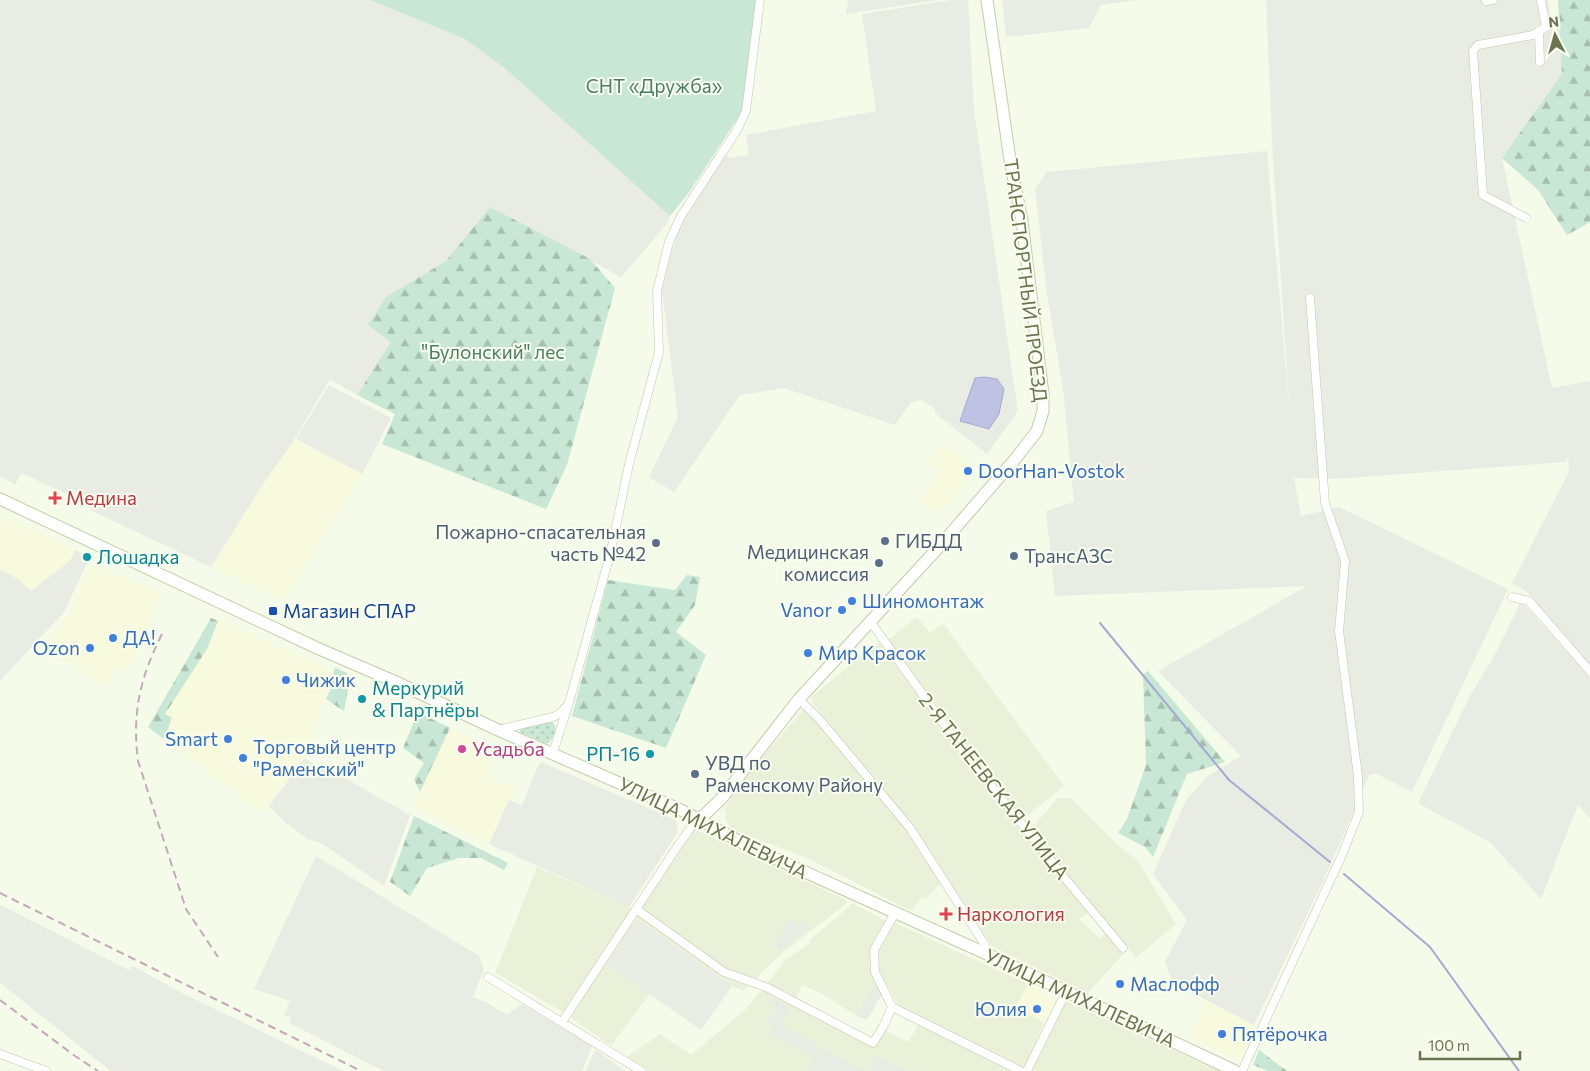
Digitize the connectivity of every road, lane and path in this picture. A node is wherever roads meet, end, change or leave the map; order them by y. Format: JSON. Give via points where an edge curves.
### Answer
{"nodes":[{"id":1,"x":760,"y":0,"type":"edge"},
{"id":2,"x":987,"y":0,"type":"edge"},
{"id":3,"x":1541,"y":0,"type":"edge"},
{"id":4,"x":1539,"y":31,"type":"junction"},
{"id":5,"x":1540,"y":62,"type":"dead end"},
{"id":6,"x":1526,"y":218,"type":"dead end"},
{"id":7,"x":1310,"y":298,"type":"dead end"},
{"id":8,"x":0,"y":499,"type":"edge"},
{"id":9,"x":1512,"y":597,"type":"dead end"},
{"id":10,"x":870,"y":621,"type":"junction"},
{"id":11,"x":1590,"y":671,"type":"edge"},
{"id":12,"x":570,"y":699,"type":"junction"},
{"id":13,"x":799,"y":699,"type":"junction"},
{"id":14,"x":498,"y":730,"type":"junction"},
{"id":15,"x":553,"y":753,"type":"junction"},
{"id":16,"x":699,"y":820,"type":"junction"},
{"id":17,"x":636,"y":909,"type":"junction"},
{"id":18,"x":895,"y":913,"type":"junction"},
{"id":19,"x":1123,"y":948,"type":"dead end"},
{"id":20,"x":987,"y":954,"type":"junction"},
{"id":21,"x":488,"y":977,"type":"dead end"},
{"id":22,"x":1066,"y":992,"type":"junction"},
{"id":23,"x":892,"y":1007,"type":"junction"},
{"id":24,"x":562,"y":1022,"type":"junction"},
{"id":25,"x":0,"y":1054,"type":"edge"},
{"id":26,"x":46,"y":1071,"type":"edge"},
{"id":27,"x":641,"y":1071,"type":"edge"},
{"id":28,"x":1021,"y":1071,"type":"edge"},
{"id":29,"x":1027,"y":1071,"type":"edge"},
{"id":30,"x":1235,"y":1071,"type":"edge"},
{"id":31,"x":1242,"y":1071,"type":"edge"}],
"edges":[{"from":1,"to":12,"type":"street","via":[[746,111],[681,216],[666,252],[657,291],[659,352],[629,464],[611,551]]},
{"from":2,"to":10,"type":"main road","name":"ТРАНСПОРТНЫЙ ПРОЕЗД","via":[[1022,221],[1043,394],[1042,417],[1037,432],[1016,458]]},
{"from":3,"to":4,"type":"street","via":[[1546,27]]},
{"from":4,"to":5,"type":"street"},
{"from":4,"to":6,"type":"street","via":[[1533,35],[1478,44],[1473,51],[1483,195]]},
{"from":7,"to":31,"type":"street","via":[[1325,503],[1344,561],[1339,631],[1358,776],[1359,812]]},
{"from":8,"to":14,"type":"main road","name":"УЛИЦА МИХАЛЕВИЧА"},
{"from":9,"to":11,"type":"street","via":[[1528,601]]},
{"from":10,"to":13,"type":"main road","name":"ТРАНСПОРТНЫЙ ПРОЕЗД"},
{"from":10,"to":19,"type":"street","name":"2-Я ТАНЕЕВСКАЯ УЛИЦА","via":[[956,740]]},
{"from":12,"to":14,"type":"street","via":[[559,714]]},
{"from":12,"to":15,"type":"street"},
{"from":13,"to":16,"type":"main road","name":"ТРАНСПОРТНЫЙ ПРОЕЗД","via":[[721,798]]},
{"from":13,"to":20,"type":"street","via":[[910,828],[985,945]]},
{"from":14,"to":15,"type":"main road","name":"УЛИЦА МИХАЛЕВИЧА"},
{"from":15,"to":16,"type":"main road","name":"УЛИЦА МИХАЛЕВИЧА"},
{"from":16,"to":17,"type":"street","name":"ТРАНСПОРТНЫЙ ПРОЕЗД"},
{"from":16,"to":18,"type":"main road","name":"УЛИЦА МИХАЛЕВИЧА"},
{"from":17,"to":23,"type":"street","via":[[724,972],[768,988],[874,1043]]},
{"from":17,"to":24,"type":"street","name":"ТРАНСПОРТНЫЙ ПРОЕЗД"},
{"from":18,"to":20,"type":"main road","name":"УЛИЦА МИХАЛЕВИЧА"},
{"from":18,"to":23,"type":"street","via":[[874,950],[876,972]]},
{"from":20,"to":22,"type":"main road","name":"УЛИЦА МИХАЛЕВИЧА"},
{"from":21,"to":24,"type":"street"},
{"from":22,"to":29,"type":"street"},
{"from":22,"to":30,"type":"main road","name":"УЛИЦА МИХАЛЕВИЧА"},
{"from":23,"to":28,"type":"street"},
{"from":24,"to":27,"type":"street"},
{"from":25,"to":26,"type":"street"}]}
